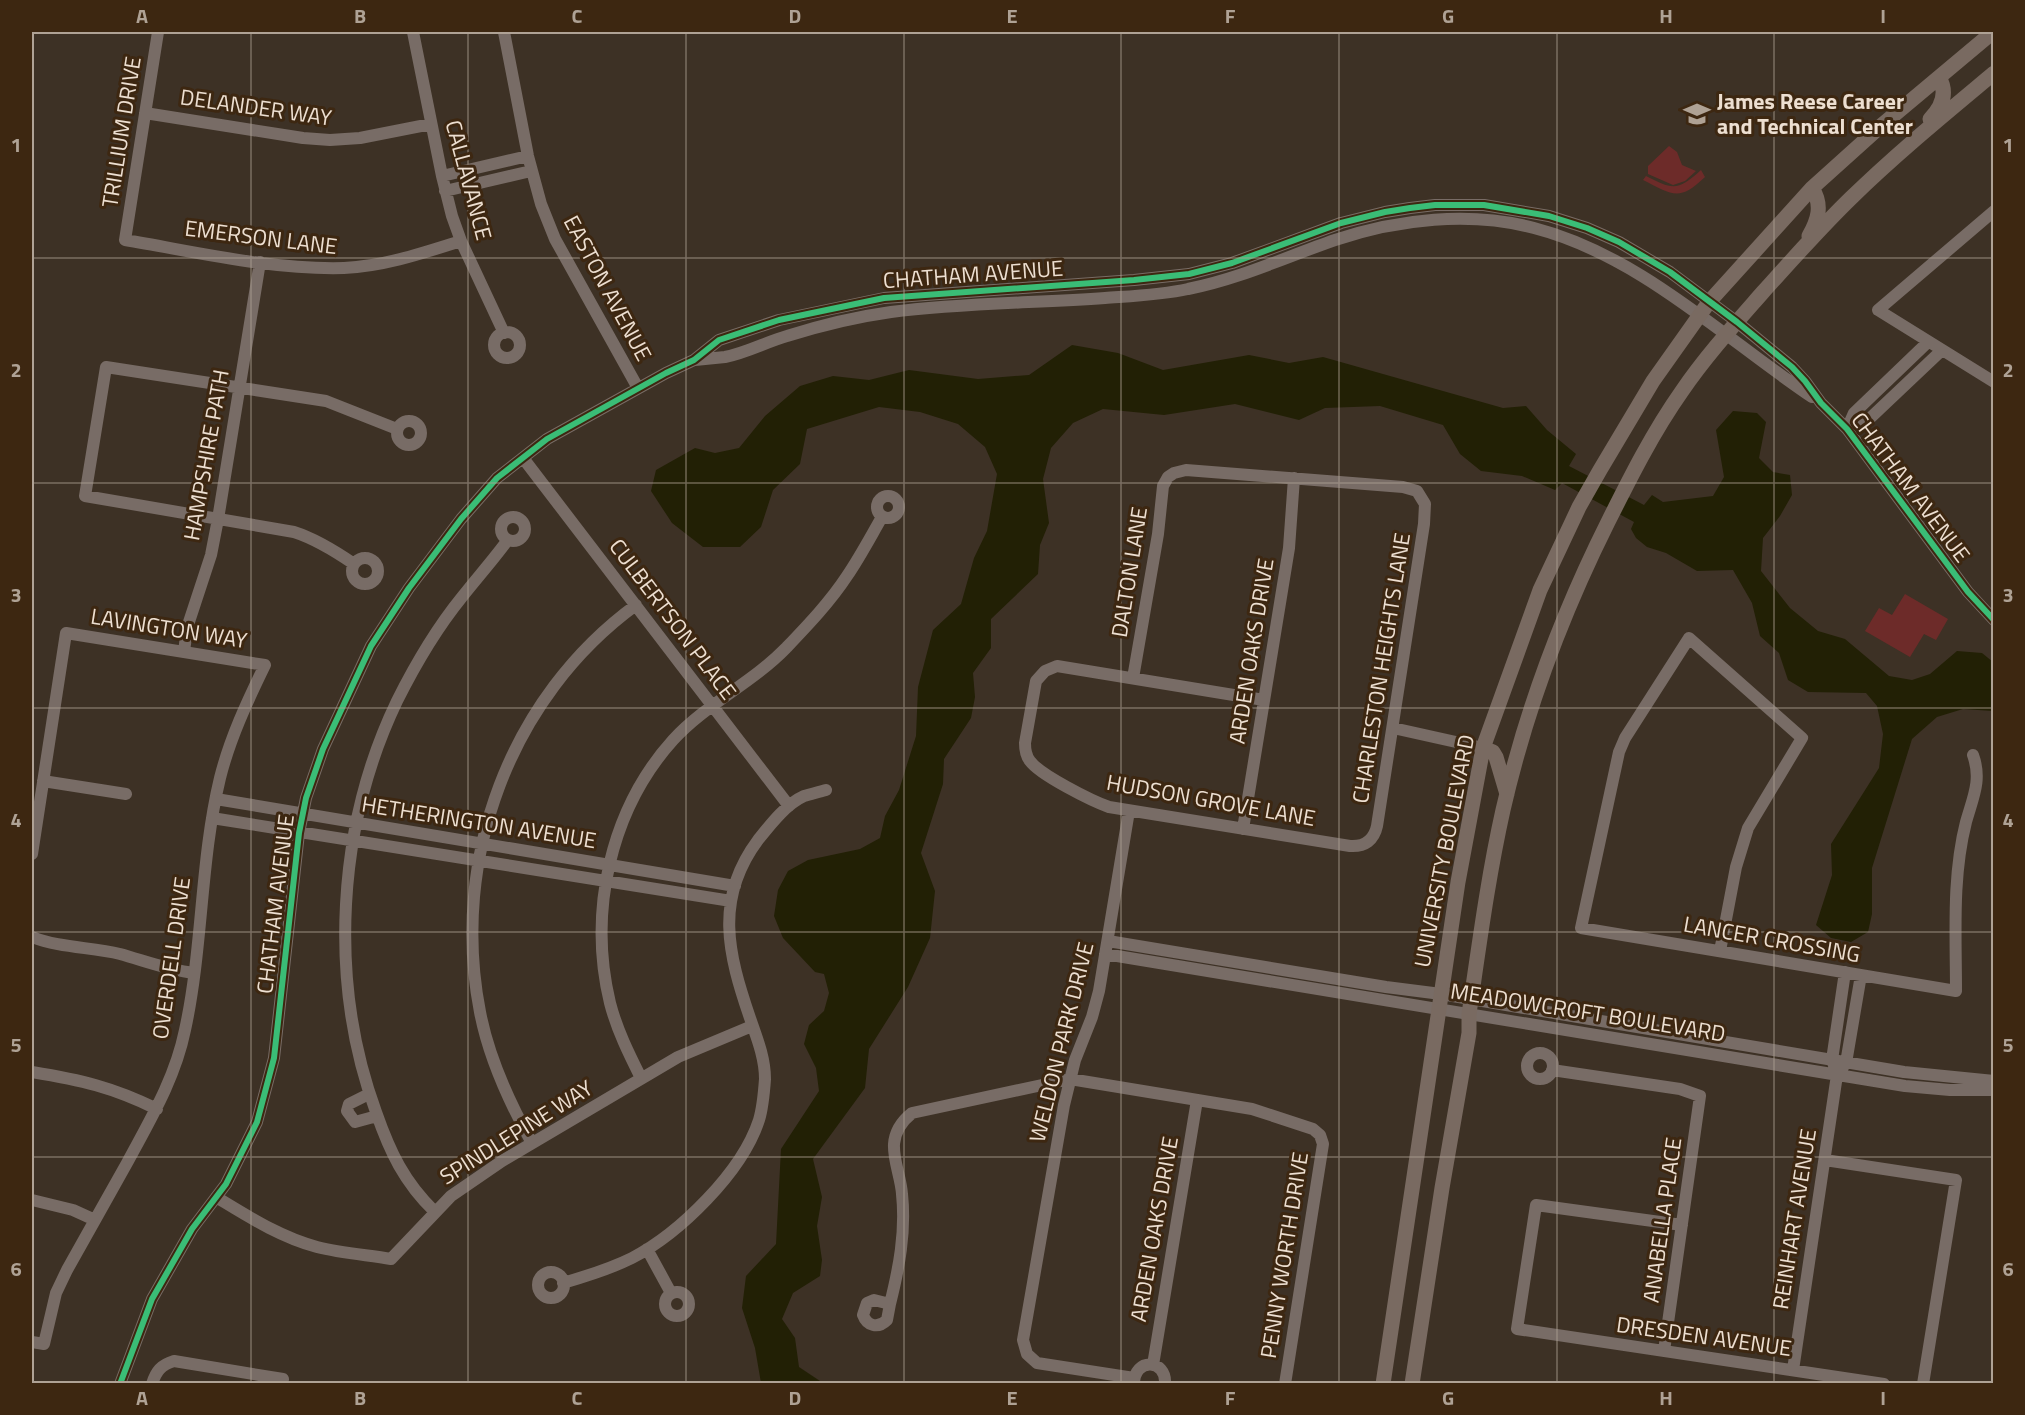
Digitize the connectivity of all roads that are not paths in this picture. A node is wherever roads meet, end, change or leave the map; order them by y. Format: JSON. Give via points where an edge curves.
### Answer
{"nodes":[{"id":1,"x":158,"y":32,"type":"edge"},
{"id":2,"x":413,"y":32,"type":"edge"},
{"id":3,"x":504,"y":32,"type":"edge"},
{"id":4,"x":1993,"y":32,"type":"edge"},
{"id":5,"x":1994,"y":73,"type":"edge"},
{"id":6,"x":1939,"y":77,"type":"junction"},
{"id":7,"x":145,"y":113,"type":"junction"},
{"id":8,"x":431,"y":124,"type":"junction"},
{"id":9,"x":1904,"y":149,"type":"junction"},
{"id":10,"x":528,"y":156,"type":"junction"},
{"id":11,"x":531,"y":171,"type":"junction"},
{"id":12,"x":442,"y":176,"type":"junction"},
{"id":13,"x":1812,"y":188,"type":"junction"},
{"id":14,"x":445,"y":191,"type":"junction"},
{"id":15,"x":1509,"y":208,"type":"junction"},
{"id":16,"x":1994,"y":212,"type":"edge"},
{"id":17,"x":1507,"y":222,"type":"junction"},
{"id":18,"x":125,"y":240,"type":"joint"},
{"id":19,"x":461,"y":241,"type":"junction"},
{"id":20,"x":1801,"y":249,"type":"junction"},
{"id":21,"x":260,"y":262,"type":"junction"},
{"id":22,"x":1710,"y":302,"type":"junction"},
{"id":23,"x":1699,"y":315,"type":"junction"},
{"id":24,"x":1737,"y":322,"type":"junction"},
{"id":25,"x":504,"y":333,"type":"dead end"},
{"id":26,"x":1726,"y":335,"type":"junction"},
{"id":27,"x":1928,"y":342,"type":"junction"},
{"id":28,"x":1941,"y":351,"type":"junction"},
{"id":29,"x":694,"y":360,"type":"junction"},
{"id":30,"x":1993,"y":383,"type":"edge"},
{"id":31,"x":239,"y":387,"type":"junction"},
{"id":32,"x":638,"y":388,"type":"junction"},
{"id":33,"x":1821,"y":403,"type":"junction"},
{"id":34,"x":397,"y":429,"type":"dead end"},
{"id":35,"x":1846,"y":429,"type":"junction"},
{"id":36,"x":523,"y":458,"type":"junction"},
{"id":37,"x":1294,"y":478,"type":"junction"},
{"id":38,"x":882,"y":517,"type":"dead end"},
{"id":39,"x":218,"y":519,"type":"junction"},
{"id":40,"x":507,"y":541,"type":"dead end"},
{"id":41,"x":354,"y":564,"type":"dead end"},
{"id":42,"x":636,"y":604,"type":"junction"},
{"id":43,"x":1994,"y":620,"type":"edge"},
{"id":44,"x":184,"y":652,"type":"junction"},
{"id":45,"x":265,"y":665,"type":"joint"},
{"id":46,"x":1133,"y":678,"type":"junction"},
{"id":47,"x":1264,"y":700,"type":"junction"},
{"id":48,"x":713,"y":706,"type":"junction"},
{"id":49,"x":1393,"y":728,"type":"junction"},
{"id":50,"x":1483,"y":748,"type":"junction"},
{"id":51,"x":1973,"y":755,"type":"dead end"},
{"id":52,"x":43,"y":781,"type":"junction"},
{"id":53,"x":826,"y":790,"type":"dead end"},
{"id":54,"x":126,"y":794,"type":"dead end"},
{"id":55,"x":1507,"y":794,"type":"junction"},
{"id":56,"x":216,"y":799,"type":"junction"},
{"id":57,"x":789,"y":806,"type":"junction"},
{"id":58,"x":1129,"y":811,"type":"junction"},
{"id":59,"x":303,"y":814,"type":"junction"},
{"id":60,"x":212,"y":818,"type":"junction"},
{"id":61,"x":356,"y":823,"type":"junction"},
{"id":62,"x":1243,"y":829,"type":"junction"},
{"id":63,"x":299,"y":833,"type":"junction"},
{"id":64,"x":353,"y":842,"type":"junction"},
{"id":65,"x":481,"y":844,"type":"junction"},
{"id":66,"x":1365,"y":844,"type":"joint"},
{"id":67,"x":32,"y":854,"type":"edge"},
{"id":68,"x":479,"y":861,"type":"junction"},
{"id":69,"x":609,"y":865,"type":"junction"},
{"id":70,"x":606,"y":881,"type":"junction"},
{"id":71,"x":735,"y":886,"type":"junction"},
{"id":72,"x":731,"y":901,"type":"junction"},
{"id":73,"x":32,"y":937,"type":"edge"},
{"id":74,"x":1108,"y":941,"type":"junction"},
{"id":75,"x":1720,"y":951,"type":"junction"},
{"id":76,"x":1106,"y":954,"type":"junction"},
{"id":77,"x":1845,"y":972,"type":"junction"},
{"id":78,"x":194,"y":973,"type":"junction"},
{"id":79,"x":1861,"y":975,"type":"junction"},
{"id":80,"x":1439,"y":1001,"type":"junction"},
{"id":81,"x":1470,"y":1006,"type":"junction"},
{"id":82,"x":753,"y":1026,"type":"junction"},
{"id":83,"x":1832,"y":1060,"type":"junction"},
{"id":84,"x":1846,"y":1062,"type":"junction"},
{"id":85,"x":1552,"y":1070,"type":"dead end"},
{"id":86,"x":32,"y":1072,"type":"edge"},
{"id":87,"x":1838,"y":1075,"type":"junction"},
{"id":88,"x":641,"y":1078,"type":"junction"},
{"id":89,"x":1070,"y":1079,"type":"junction"},
{"id":90,"x":1994,"y":1081,"type":"edge"},
{"id":91,"x":1994,"y":1090,"type":"edge"},
{"id":92,"x":369,"y":1094,"type":"junction"},
{"id":93,"x":1197,"y":1100,"type":"junction"},
{"id":94,"x":157,"y":1109,"type":"junction"},
{"id":95,"x":377,"y":1116,"type":"junction"},
{"id":96,"x":532,"y":1143,"type":"junction"},
{"id":97,"x":1825,"y":1160,"type":"junction"},
{"id":98,"x":216,"y":1197,"type":"junction"},
{"id":99,"x":32,"y":1200,"type":"edge"},
{"id":100,"x":435,"y":1212,"type":"junction"},
{"id":101,"x":95,"y":1220,"type":"junction"},
{"id":102,"x":1682,"y":1225,"type":"junction"},
{"id":103,"x":647,"y":1249,"type":"junction"},
{"id":104,"x":563,"y":1283,"type":"dead end"},
{"id":105,"x":671,"y":1293,"type":"dead end"},
{"id":106,"x":890,"y":1304,"type":"dead end"},
{"id":107,"x":38,"y":1343,"type":"edge"},
{"id":108,"x":1664,"y":1351,"type":"junction"},
{"id":109,"x":1153,"y":1365,"type":"junction"},
{"id":110,"x":1793,"y":1370,"type":"junction"},
{"id":111,"x":1134,"y":1381,"type":"edge"},
{"id":112,"x":120,"y":1383,"type":"edge"},
{"id":113,"x":153,"y":1383,"type":"edge"},
{"id":114,"x":282,"y":1383,"type":"edge"},
{"id":115,"x":1166,"y":1383,"type":"edge"},
{"id":116,"x":1285,"y":1383,"type":"edge"},
{"id":117,"x":1383,"y":1383,"type":"edge"},
{"id":118,"x":1412,"y":1383,"type":"edge"},
{"id":119,"x":1884,"y":1383,"type":"edge"},
{"id":120,"x":1923,"y":1383,"type":"edge"}],
"edges":[{"from":1,"to":7,"type":"street","name":"TRILLIUM DRIVE"},
{"from":2,"to":8,"type":"street","name":"CALLAVANCE"},
{"from":3,"to":10,"type":"street","name":"EASTON AVENUE"},
{"from":4,"to":6,"type":"main road","name":"UNIVERSITY BOULEVARD"},
{"from":5,"to":9,"type":"main road"},
{"from":6,"to":9,"type":"main road","via":[[1943,90],[1939,108]]},
{"from":6,"to":13,"type":"main road","name":"UNIVERSITY BOULEVARD"},
{"from":7,"to":8,"type":"street","name":"DELANDER WAY","via":[[330,140]]},
{"from":7,"to":18,"type":"street","name":"TRILLIUM DRIVE"},
{"from":8,"to":12,"type":"street","name":"CALLAVANCE"},
{"from":9,"to":20,"type":"main road"},
{"from":10,"to":11,"type":"street","name":"EASTON AVENUE"},
{"from":10,"to":12,"type":"street"},
{"from":11,"to":14,"type":"street"},
{"from":11,"to":32,"type":"street","name":"EASTON AVENUE","via":[[555,239]]},
{"from":12,"to":14,"type":"street","name":"CALLAVANCE"},
{"from":13,"to":20,"type":"main road","via":[[1819,201],[1819,213]]},
{"from":13,"to":22,"type":"main road","name":"UNIVERSITY BOULEVARD"},
{"from":14,"to":19,"type":"street","name":"CALLAVANCE"},
{"from":15,"to":17,"type":"street"},
{"from":15,"to":22,"type":"street","name":"CHATHAM AVENUE","via":[[1569,222],[1619,242]]},
{"from":15,"to":29,"type":"street","name":"CHATHAM AVENUE","via":[[1435,205],[1385,212],[1189,274],[884,298],[779,320],[719,340]]},
{"from":16,"to":27,"type":"street","via":[[1878,310]]},
{"from":17,"to":23,"type":"street","name":"CHATHAM AVENUE","via":[[1587,245]]},
{"from":17,"to":29,"type":"street","name":"CHATHAM AVENUE","via":[[1454,219],[1403,224],[1352,235],[1252,272],[1188,289],[1140,296],[893,312],[841,320],[727,356]]},
{"from":18,"to":21,"type":"street","name":"EMERSON LANE"},
{"from":19,"to":21,"type":"street","name":"EMERSON LANE","via":[[381,264],[345,268]]},
{"from":19,"to":25,"type":"street","name":"CALLAVANCE"},
{"from":20,"to":24,"type":"main road"},
{"from":21,"to":31,"type":"street","name":"HAMPSHIRE PATH"},
{"from":22,"to":23,"type":"main road","name":"UNIVERSITY BOULEVARD"},
{"from":22,"to":24,"type":"street","name":"CHATHAM AVENUE"},
{"from":23,"to":26,"type":"street","name":"CHATHAM AVENUE"},
{"from":23,"to":50,"type":"main road","name":"UNIVERSITY BOULEVARD","via":[[1653,381],[1579,507],[1539,590]]},
{"from":24,"to":26,"type":"main road"},
{"from":24,"to":33,"type":"street","name":"CHATHAM AVENUE","via":[[1792,367]]},
{"from":26,"to":33,"type":"street","name":"CHATHAM AVENUE"},
{"from":26,"to":55,"type":"main road","via":[[1681,391],[1626,484],[1579,581],[1546,664]]},
{"from":27,"to":28,"type":"street"},
{"from":27,"to":35,"type":"street","via":[[1854,412]]},
{"from":28,"to":30,"type":"street"},
{"from":28,"to":35,"type":"street","via":[[1866,422]]},
{"from":29,"to":32,"type":"street","name":"CHATHAM AVENUE"},
{"from":31,"to":34,"type":"street","via":[[326,401]]},
{"from":31,"to":39,"type":"street","name":"HAMPSHIRE PATH"},
{"from":31,"to":39,"type":"street","via":[[106,366],[85,496]]},
{"from":32,"to":36,"type":"street","name":"CHATHAM AVENUE","via":[[547,439]]},
{"from":33,"to":35,"type":"street","name":"CHATHAM AVENUE"},
{"from":35,"to":43,"type":"street","name":"CHATHAM AVENUE","via":[[1968,592]]},
{"from":36,"to":42,"type":"street","name":"CULBERTSON PLACE"},
{"from":36,"to":59,"type":"street","name":"CHATHAM AVENUE","via":[[497,478],[461,519],[371,646],[323,749]]},
{"from":37,"to":46,"type":"street","name":"DALTON LANE","via":[[1186,470],[1171,475],[1163,486]]},
{"from":37,"to":47,"type":"street","name":"ARDEN OAKS DRIVE","via":[[1289,548]]},
{"from":37,"to":49,"type":"street","name":"CHARLESTON HEIGHTS LANE","via":[[1414,489],[1425,504]]},
{"from":38,"to":48,"type":"street","via":[[847,576],[786,648],[764,670]]},
{"from":39,"to":41,"type":"street","via":[[294,532]]},
{"from":39,"to":44,"type":"street","name":"HAMPSHIRE PATH","via":[[211,555],[187,628]]},
{"from":40,"to":61,"type":"street","via":[[461,597],[417,663],[378,748]]},
{"from":42,"to":48,"type":"street","name":"CULBERTSON PLACE"},
{"from":42,"to":65,"type":"street","via":[[588,644],[542,701],[505,770]]},
{"from":44,"to":45,"type":"street","name":"LAVINGTON WAY"},
{"from":44,"to":52,"type":"street","name":"LAVINGTON WAY","via":[[66,633]]},
{"from":45,"to":56,"type":"street","name":"OVERDELL DRIVE","via":[[236,727]]},
{"from":46,"to":47,"type":"street"},
{"from":46,"to":58,"type":"street","name":"HUDSON GROVE LANE","via":[[1057,666],[1045,671],[1034,689],[1025,743],[1028,757],[1037,767],[1083,796]]},
{"from":47,"to":62,"type":"street","name":"ARDEN OAKS DRIVE"},
{"from":48,"to":57,"type":"street","name":"CULBERTSON PLACE"},
{"from":48,"to":69,"type":"street","via":[[674,740],[654,765],[625,816]]},
{"from":49,"to":50,"type":"street"},
{"from":49,"to":66,"type":"street","name":"CHARLESTON HEIGHTS LANE","via":[[1376,832]]},
{"from":50,"to":55,"type":"main road","via":[[1496,757]]},
{"from":50,"to":80,"type":"main road","name":"UNIVERSITY BOULEVARD"},
{"from":51,"to":79,"type":"street","name":"LANCER CROSSING","via":[[1978,770],[1962,838],[1956,891],[1956,991]]},
{"from":52,"to":54,"type":"street"},
{"from":52,"to":67,"type":"street"},
{"from":53,"to":57,"type":"street","via":[[802,797]]},
{"from":55,"to":81,"type":"main road"},
{"from":56,"to":59,"type":"street","name":"HETHERINGTON AVENUE"},
{"from":56,"to":60,"type":"street","name":"OVERDELL DRIVE"},
{"from":57,"to":71,"type":"street","via":[[754,846]]},
{"from":58,"to":62,"type":"street","name":"HUDSON GROVE LANE"},
{"from":58,"to":74,"type":"street","name":"WELDON PARK DRIVE"},
{"from":59,"to":61,"type":"street","name":"HETHERINGTON AVENUE"},
{"from":59,"to":63,"type":"street","name":"CHATHAM AVENUE"},
{"from":60,"to":63,"type":"street","name":"HETHERINGTON AVENUE"},
{"from":60,"to":78,"type":"street","name":"OVERDELL DRIVE"},
{"from":61,"to":64,"type":"street"},
{"from":61,"to":65,"type":"street","name":"HETHERINGTON AVENUE"},
{"from":62,"to":66,"type":"street","name":"HUDSON GROVE LANE","via":[[1350,846]]},
{"from":63,"to":64,"type":"street","name":"HETHERINGTON AVENUE"},
{"from":63,"to":98,"type":"street","name":"CHATHAM AVENUE","via":[[272,1068],[257,1122]]},
{"from":64,"to":68,"type":"street","name":"HETHERINGTON AVENUE"},
{"from":64,"to":92,"type":"street","via":[[346,966],[350,1008]]},
{"from":65,"to":68,"type":"street"},
{"from":65,"to":69,"type":"street","name":"HETHERINGTON AVENUE"},
{"from":68,"to":70,"type":"street","name":"HETHERINGTON AVENUE"},
{"from":68,"to":96,"type":"street","via":[[472,934],[480,1013],[501,1081]]},
{"from":69,"to":70,"type":"street"},
{"from":69,"to":71,"type":"street","name":"HETHERINGTON AVENUE"},
{"from":70,"to":72,"type":"street","name":"HETHERINGTON AVENUE"},
{"from":70,"to":88,"type":"street","via":[[600,931],[605,980],[618,1029]]},
{"from":71,"to":72,"type":"street"},
{"from":72,"to":82,"type":"street","via":[[732,962]]},
{"from":73,"to":78,"type":"street"},
{"from":74,"to":76,"type":"street","name":"WELDON PARK DRIVE"},
{"from":74,"to":80,"type":"street","name":"MEADOWCROFT BOULEVARD","via":[[1386,987]]},
{"from":75,"to":75,"type":"street","name":"LANCER CROSSING","via":[[1736,867],[1748,828],[1802,738],[1689,638],[1619,752],[1581,928]]},
{"from":75,"to":77,"type":"street","name":"LANCER CROSSING"},
{"from":76,"to":80,"type":"street","name":"MEADOWCROFT BOULEVARD"},
{"from":76,"to":89,"type":"street","name":"WELDON PARK DRIVE","via":[[1094,1012]]},
{"from":77,"to":79,"type":"street","name":"LANCER CROSSING"},
{"from":77,"to":83,"type":"street"},
{"from":78,"to":94,"type":"street","name":"OVERDELL DRIVE","via":[[185,1031]]},
{"from":79,"to":84,"type":"street","name":"REINHART AVENUE"},
{"from":80,"to":81,"type":"street","name":"MEADOWCROFT BOULEVARD"},
{"from":80,"to":117,"type":"main road","name":"UNIVERSITY BOULEVARD"},
{"from":81,"to":83,"type":"street","name":"MEADOWCROFT BOULEVARD"},
{"from":81,"to":87,"type":"street","name":"MEADOWCROFT BOULEVARD"},
{"from":81,"to":118,"type":"main road","via":[[1469,1033]]},
{"from":82,"to":88,"type":"street","name":"SPINDLEPINE WAY","via":[[678,1057]]},
{"from":82,"to":103,"type":"street","via":[[765,1077],[759,1120],[750,1140],[698,1209]]},
{"from":83,"to":84,"type":"street","name":"MEADOWCROFT BOULEVARD"},
{"from":83,"to":87,"type":"street"},
{"from":84,"to":87,"type":"street","name":"REINHART AVENUE"},
{"from":84,"to":90,"type":"street","name":"MEADOWCROFT BOULEVARD"},
{"from":85,"to":102,"type":"street","name":"ANABELLA PLACE","via":[[1680,1089],[1700,1096]]},
{"from":86,"to":94,"type":"street","via":[[98,1084]]},
{"from":87,"to":91,"type":"street","name":"MEADOWCROFT BOULEVARD","via":[[1905,1086]]},
{"from":87,"to":97,"type":"street","name":"REINHART AVENUE"},
{"from":88,"to":96,"type":"street","name":"SPINDLEPINE WAY"},
{"from":89,"to":93,"type":"street"},
{"from":89,"to":106,"type":"street","via":[[920,1110],[906,1118],[898,1128],[894,1144],[903,1223],[901,1256]]},
{"from":89,"to":111,"type":"street","name":"WELDON PARK DRIVE","via":[[1023,1345],[1037,1363]]},
{"from":92,"to":95,"type":"street"},
{"from":92,"to":95,"type":"street","via":[[349,1104],[347,1111],[355,1122]]},
{"from":93,"to":109,"type":"street","name":"ARDEN OAKS DRIVE"},
{"from":93,"to":116,"type":"street","name":"PENNY WORTH DRIVE","via":[[1263,1112],[1320,1135],[1323,1150]]},
{"from":94,"to":101,"type":"street","name":"OVERDELL DRIVE"},
{"from":95,"to":100,"type":"street","via":[[396,1162],[420,1198]]},
{"from":96,"to":100,"type":"street","name":"SPINDLEPINE WAY","via":[[476,1178]]},
{"from":97,"to":110,"type":"street","name":"REINHART AVENUE"},
{"from":97,"to":120,"type":"street","via":[[1956,1180]]},
{"from":98,"to":100,"type":"street","name":"SPINDLEPINE WAY","via":[[289,1238],[391,1260]]},
{"from":98,"to":112,"type":"street","name":"CHATHAM AVENUE","via":[[192,1229],[152,1299]]},
{"from":99,"to":101,"type":"street","via":[[74,1210]]},
{"from":101,"to":107,"type":"street","name":"OVERDELL DRIVE","via":[[56,1293]]},
{"from":102,"to":108,"type":"street","name":"ANABELLA PLACE"},
{"from":102,"to":108,"type":"street","name":"DRESDEN AVENUE","via":[[1536,1204],[1517,1329]]},
{"from":103,"to":104,"type":"street","via":[[602,1272]]},
{"from":103,"to":105,"type":"street"},
{"from":108,"to":110,"type":"street","name":"DRESDEN AVENUE"},
{"from":109,"to":111,"type":"street","via":[[1140,1368]]},
{"from":109,"to":115,"type":"street","via":[[1163,1371]]},
{"from":110,"to":119,"type":"street","name":"DRESDEN AVENUE"},
{"from":113,"to":114,"type":"street","via":[[156,1373],[174,1361],[283,1379]]}]}
